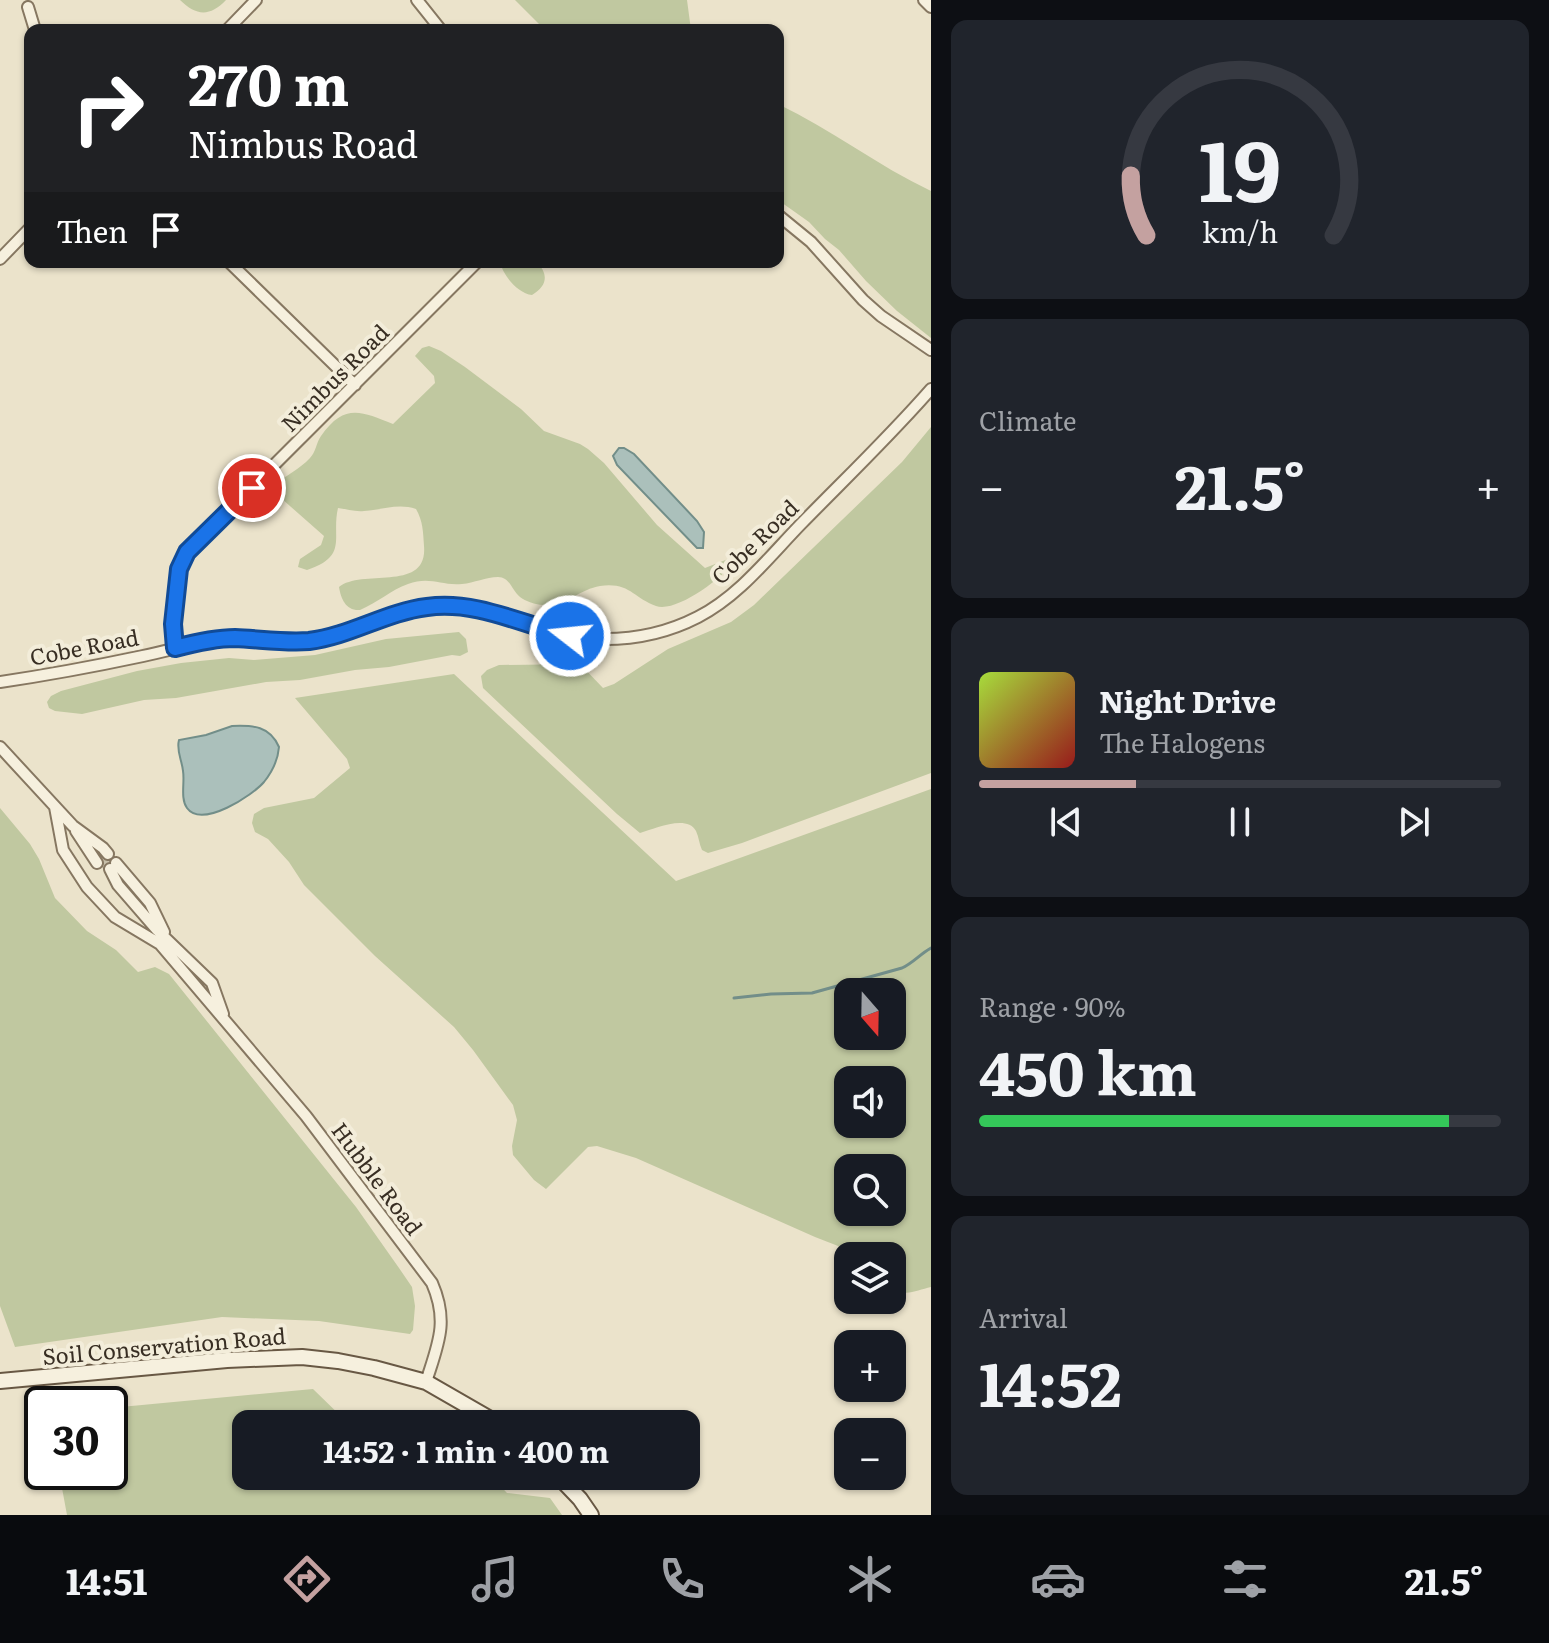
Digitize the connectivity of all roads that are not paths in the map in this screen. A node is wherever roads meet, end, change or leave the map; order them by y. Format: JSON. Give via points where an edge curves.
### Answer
{"nodes":[{"id":1,"x":256,"y":0,"type":"edge"},
{"id":2,"x":417,"y":0,"type":"edge"},
{"id":3,"x":924,"y":0,"type":"edge"},
{"id":4,"x":28,"y":7,"type":"dead end"},
{"id":5,"x":931,"y":7,"type":"edge"},
{"id":6,"x":33,"y":24,"type":"edge"},
{"id":7,"x":233,"y":24,"type":"edge"},
{"id":8,"x":436,"y":24,"type":"edge"},
{"id":9,"x":784,"y":220,"type":"edge"},
{"id":10,"x":24,"y":234,"type":"edge"},
{"id":11,"x":0,"y":259,"type":"edge"},
{"id":12,"x":235,"y":268,"type":"edge"},
{"id":13,"x":471,"y":268,"type":"edge"},
{"id":14,"x":931,"y":350,"type":"edge"},
{"id":15,"x":355,"y":385,"type":"junction"},
{"id":16,"x":931,"y":389,"type":"edge"},
{"id":17,"x":175,"y":648,"type":"junction"},
{"id":18,"x":0,"y":682,"type":"edge"},
{"id":19,"x":0,"y":747,"type":"edge"},
{"id":20,"x":55,"y":807,"type":"junction"},
{"id":21,"x":73,"y":826,"type":"junction"},
{"id":22,"x":169,"y":941,"type":"junction"},
{"id":23,"x":225,"y":1020,"type":"junction"},
{"id":24,"x":0,"y":1381,"type":"edge"},
{"id":25,"x":426,"y":1382,"type":"junction"},
{"id":26,"x":475,"y":1410,"type":"edge"},
{"id":27,"x":571,"y":1490,"type":"edge"},
{"id":28,"x":591,"y":1515,"type":"edge"}],
"edges":[{"from":1,"to":7,"type":"street"},
{"from":2,"to":8,"type":"street"},
{"from":3,"to":5,"type":"street"},
{"from":4,"to":6,"type":"street"},
{"from":9,"to":14,"type":"street","via":[[881,316]]},
{"from":10,"to":11,"type":"street"},
{"from":12,"to":15,"type":"street"},
{"from":13,"to":15,"type":"street","name":"Nimbus Road"},
{"from":15,"to":17,"type":"street","name":"Nimbus Road","via":[[187,552],[179,569]]},
{"from":16,"to":17,"type":"street","name":"Cobe Road","via":[[742,585],[676,627],[595,639],[447,605],[406,611],[312,641],[232,638]]},
{"from":17,"to":18,"type":"street","name":"Cobe Road"},
{"from":19,"to":20,"type":"street"},
{"from":20,"to":21,"type":"street"},
{"from":20,"to":23,"type":"street","name":"Hubble Road","via":[[63,850],[87,887],[115,917],[160,944]]},
{"from":21,"to":21,"type":"street","via":[[103,848],[102,859],[81,839]]},
{"from":22,"to":22,"type":"street","name":"Hubble Road","via":[[118,885],[110,868],[150,903]]},
{"from":22,"to":23,"type":"street","name":"Hubble Road","via":[[212,983]]},
{"from":23,"to":25,"type":"street","name":"Hubble Road","via":[[306,1116],[432,1283],[442,1313],[441,1330]]},
{"from":24,"to":25,"type":"main road","name":"Soil Conservation Road","via":[[302,1357]]},
{"from":25,"to":26,"type":"main road","name":"Soil Conservation Road"},
{"from":27,"to":28,"type":"main road"}]}
